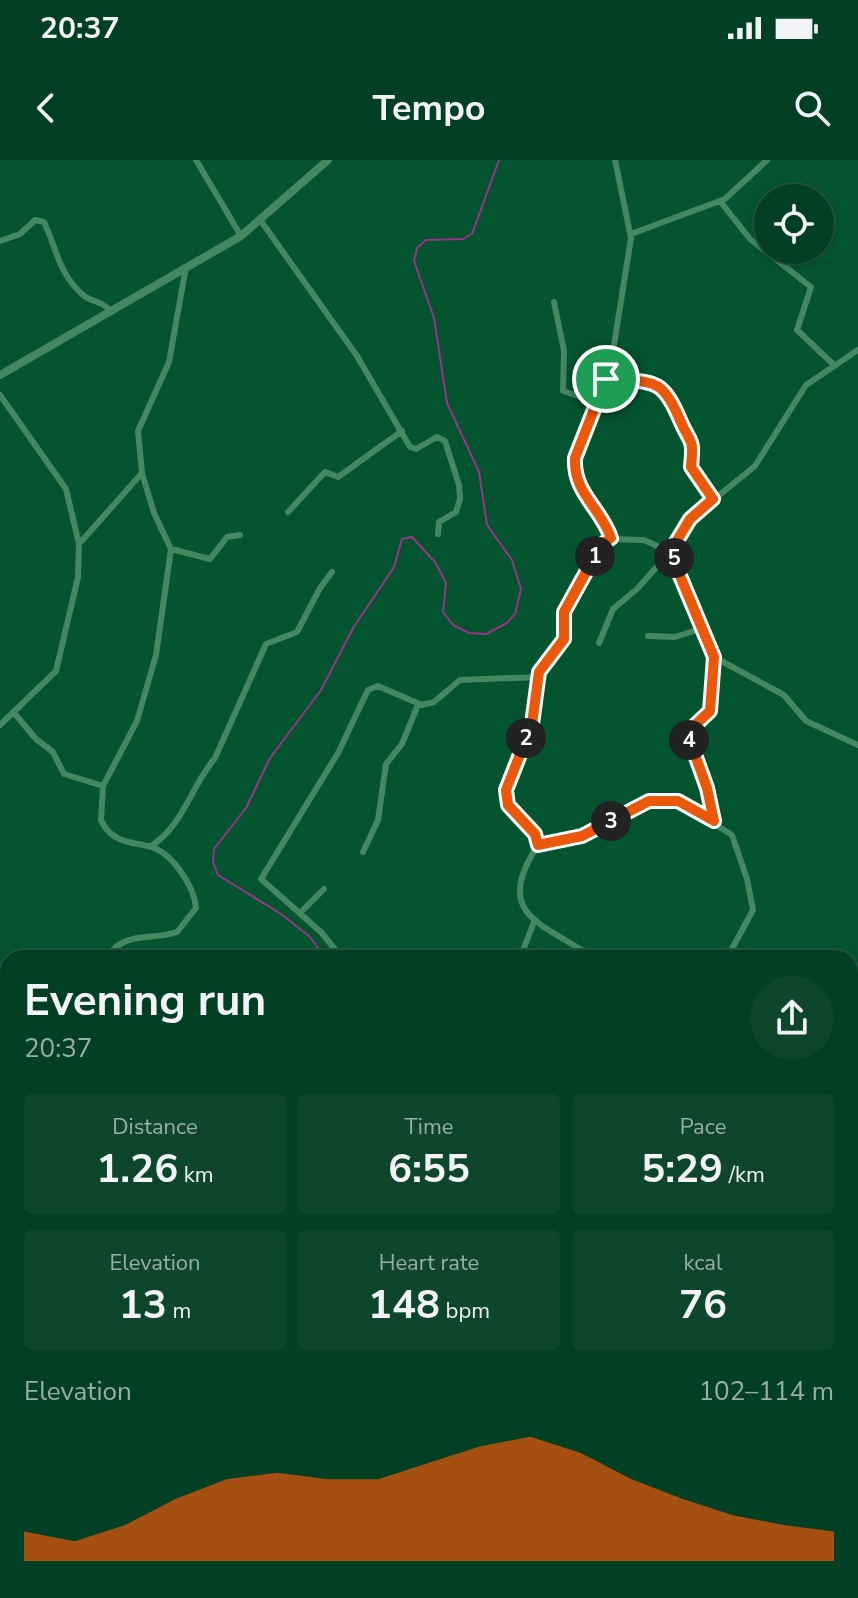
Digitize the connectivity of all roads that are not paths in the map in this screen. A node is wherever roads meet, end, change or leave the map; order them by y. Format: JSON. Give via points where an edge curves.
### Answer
{"nodes":[{"id":1,"x":196,"y":160,"type":"edge"},
{"id":2,"x":328,"y":160,"type":"edge"},
{"id":3,"x":615,"y":160,"type":"edge"},
{"id":4,"x":767,"y":160,"type":"edge"},
{"id":5,"x":720,"y":201,"type":"junction"},
{"id":6,"x":261,"y":221,"type":"junction"},
{"id":7,"x":631,"y":234,"type":"junction"},
{"id":8,"x":241,"y":236,"type":"junction"},
{"id":9,"x":0,"y":241,"type":"edge"},
{"id":10,"x":186,"y":267,"type":"junction"},
{"id":11,"x":554,"y":302,"type":"dead end"},
{"id":12,"x":110,"y":310,"type":"junction"},
{"id":13,"x":858,"y":350,"type":"edge"},
{"id":14,"x":834,"y":365,"type":"junction"},
{"id":15,"x":0,"y":375,"type":"edge"},
{"id":16,"x":606,"y":379,"type":"junction"},
{"id":17,"x":0,"y":395,"type":"edge"},
{"id":18,"x":597,"y":402,"type":"junction"},
{"id":19,"x":402,"y":431,"type":"junction"},
{"id":20,"x":142,"y":473,"type":"junction"},
{"id":21,"x":713,"y":499,"type":"junction"},
{"id":22,"x":288,"y":512,"type":"dead end"},
{"id":23,"x":438,"y":534,"type":"dead end"},
{"id":24,"x":240,"y":535,"type":"dead end"},
{"id":25,"x":611,"y":538,"type":"junction"},
{"id":26,"x":79,"y":544,"type":"junction"},
{"id":27,"x":171,"y":549,"type":"junction"},
{"id":28,"x":670,"y":552,"type":"junction"},
{"id":29,"x":332,"y":572,"type":"dead end"},
{"id":30,"x":700,"y":629,"type":"junction"},
{"id":31,"x":648,"y":636,"type":"dead end"},
{"id":32,"x":599,"y":643,"type":"dead end"},
{"id":33,"x":714,"y":657,"type":"junction"},
{"id":34,"x":537,"y":677,"type":"junction"},
{"id":35,"x":418,"y":705,"type":"junction"},
{"id":36,"x":15,"y":714,"type":"junction"},
{"id":37,"x":0,"y":725,"type":"edge"},
{"id":38,"x":858,"y":745,"type":"edge"},
{"id":39,"x":103,"y":786,"type":"junction"},
{"id":40,"x":714,"y":821,"type":"junction"},
{"id":41,"x":538,"y":845,"type":"junction"},
{"id":42,"x":151,"y":846,"type":"junction"},
{"id":43,"x":363,"y":852,"type":"dead end"},
{"id":44,"x":324,"y":889,"type":"dead end"},
{"id":45,"x":300,"y":913,"type":"junction"},
{"id":46,"x":534,"y":922,"type":"junction"},
{"id":47,"x":111,"y":950,"type":"edge"},
{"id":48,"x":335,"y":950,"type":"edge"},
{"id":49,"x":523,"y":950,"type":"edge"},
{"id":50,"x":581,"y":950,"type":"edge"},
{"id":51,"x":731,"y":950,"type":"edge"}],
"edges":[{"from":1,"to":8,"type":"street"},
{"from":2,"to":6,"type":"street"},
{"from":3,"to":7,"type":"street"},
{"from":4,"to":5,"type":"street"},
{"from":5,"to":7,"type":"street"},
{"from":5,"to":14,"type":"street","via":[[750,239],[811,287],[797,330]]},
{"from":6,"to":8,"type":"street"},
{"from":6,"to":19,"type":"street","via":[[352,348]]},
{"from":7,"to":16,"type":"street"},
{"from":8,"to":10,"type":"street"},
{"from":9,"to":12,"type":"street","via":[[20,234],[35,220],[44,222],[62,271],[84,296]]},
{"from":10,"to":12,"type":"street"},
{"from":10,"to":20,"type":"street","via":[[169,362],[138,425]]},
{"from":11,"to":18,"type":"street","via":[[564,351],[563,391]]},
{"from":12,"to":15,"type":"street"},
{"from":13,"to":14,"type":"street"},
{"from":14,"to":21,"type":"street","via":[[801,390],[755,466]]},
{"from":16,"to":18,"type":"street"},
{"from":16,"to":21,"type":"street","via":[[655,384],[668,393],[695,446],[691,467]]},
{"from":17,"to":26,"type":"street","via":[[66,489]]},
{"from":18,"to":25,"type":"street","via":[[575,468],[584,496]]},
{"from":19,"to":22,"type":"street","via":[[337,477],[327,471]]},
{"from":19,"to":23,"type":"street","via":[[412,449],[437,437],[445,441],[460,499],[456,512],[439,522]]},
{"from":20,"to":26,"type":"street"},
{"from":20,"to":27,"type":"street"},
{"from":21,"to":28,"type":"street","via":[[690,519]]},
{"from":24,"to":27,"type":"street","via":[[227,537],[210,559]]},
{"from":25,"to":28,"type":"street","via":[[644,540]]},
{"from":25,"to":34,"type":"street","via":[[601,545],[565,609],[564,639]]},
{"from":26,"to":36,"type":"street","via":[[78,577],[56,671]]},
{"from":27,"to":39,"type":"street","via":[[154,666],[137,721]]},
{"from":28,"to":30,"type":"street"},
{"from":28,"to":32,"type":"street","via":[[613,609]]},
{"from":29,"to":42,"type":"street","via":[[297,632],[266,644],[215,758],[170,831]]},
{"from":30,"to":31,"type":"street","via":[[675,637]]},
{"from":30,"to":33,"type":"street"},
{"from":33,"to":38,"type":"street","via":[[784,695],[813,726]]},
{"from":33,"to":40,"type":"street","via":[[710,711],[689,738]]},
{"from":34,"to":35,"type":"street","via":[[460,680],[434,702]]},
{"from":34,"to":41,"type":"street","via":[[532,724],[506,795]]},
{"from":35,"to":43,"type":"street","via":[[402,744],[386,764],[378,820]]},
{"from":35,"to":45,"type":"street","via":[[378,686],[368,690],[338,753],[263,873],[262,881]]},
{"from":36,"to":37,"type":"street"},
{"from":36,"to":39,"type":"street","via":[[53,752],[64,774]]},
{"from":39,"to":42,"type":"street","via":[[101,820],[107,831],[131,845]]},
{"from":40,"to":41,"type":"street","via":[[678,801],[649,801],[582,836]]},
{"from":40,"to":51,"type":"street","via":[[735,839],[753,910]]},
{"from":41,"to":46,"type":"street","via":[[519,888],[521,906]]},
{"from":42,"to":47,"type":"street","via":[[190,881],[195,912],[177,932],[138,936]]},
{"from":44,"to":45,"type":"street"},
{"from":45,"to":48,"type":"street"},
{"from":46,"to":49,"type":"street"},
{"from":46,"to":50,"type":"street"}]}
